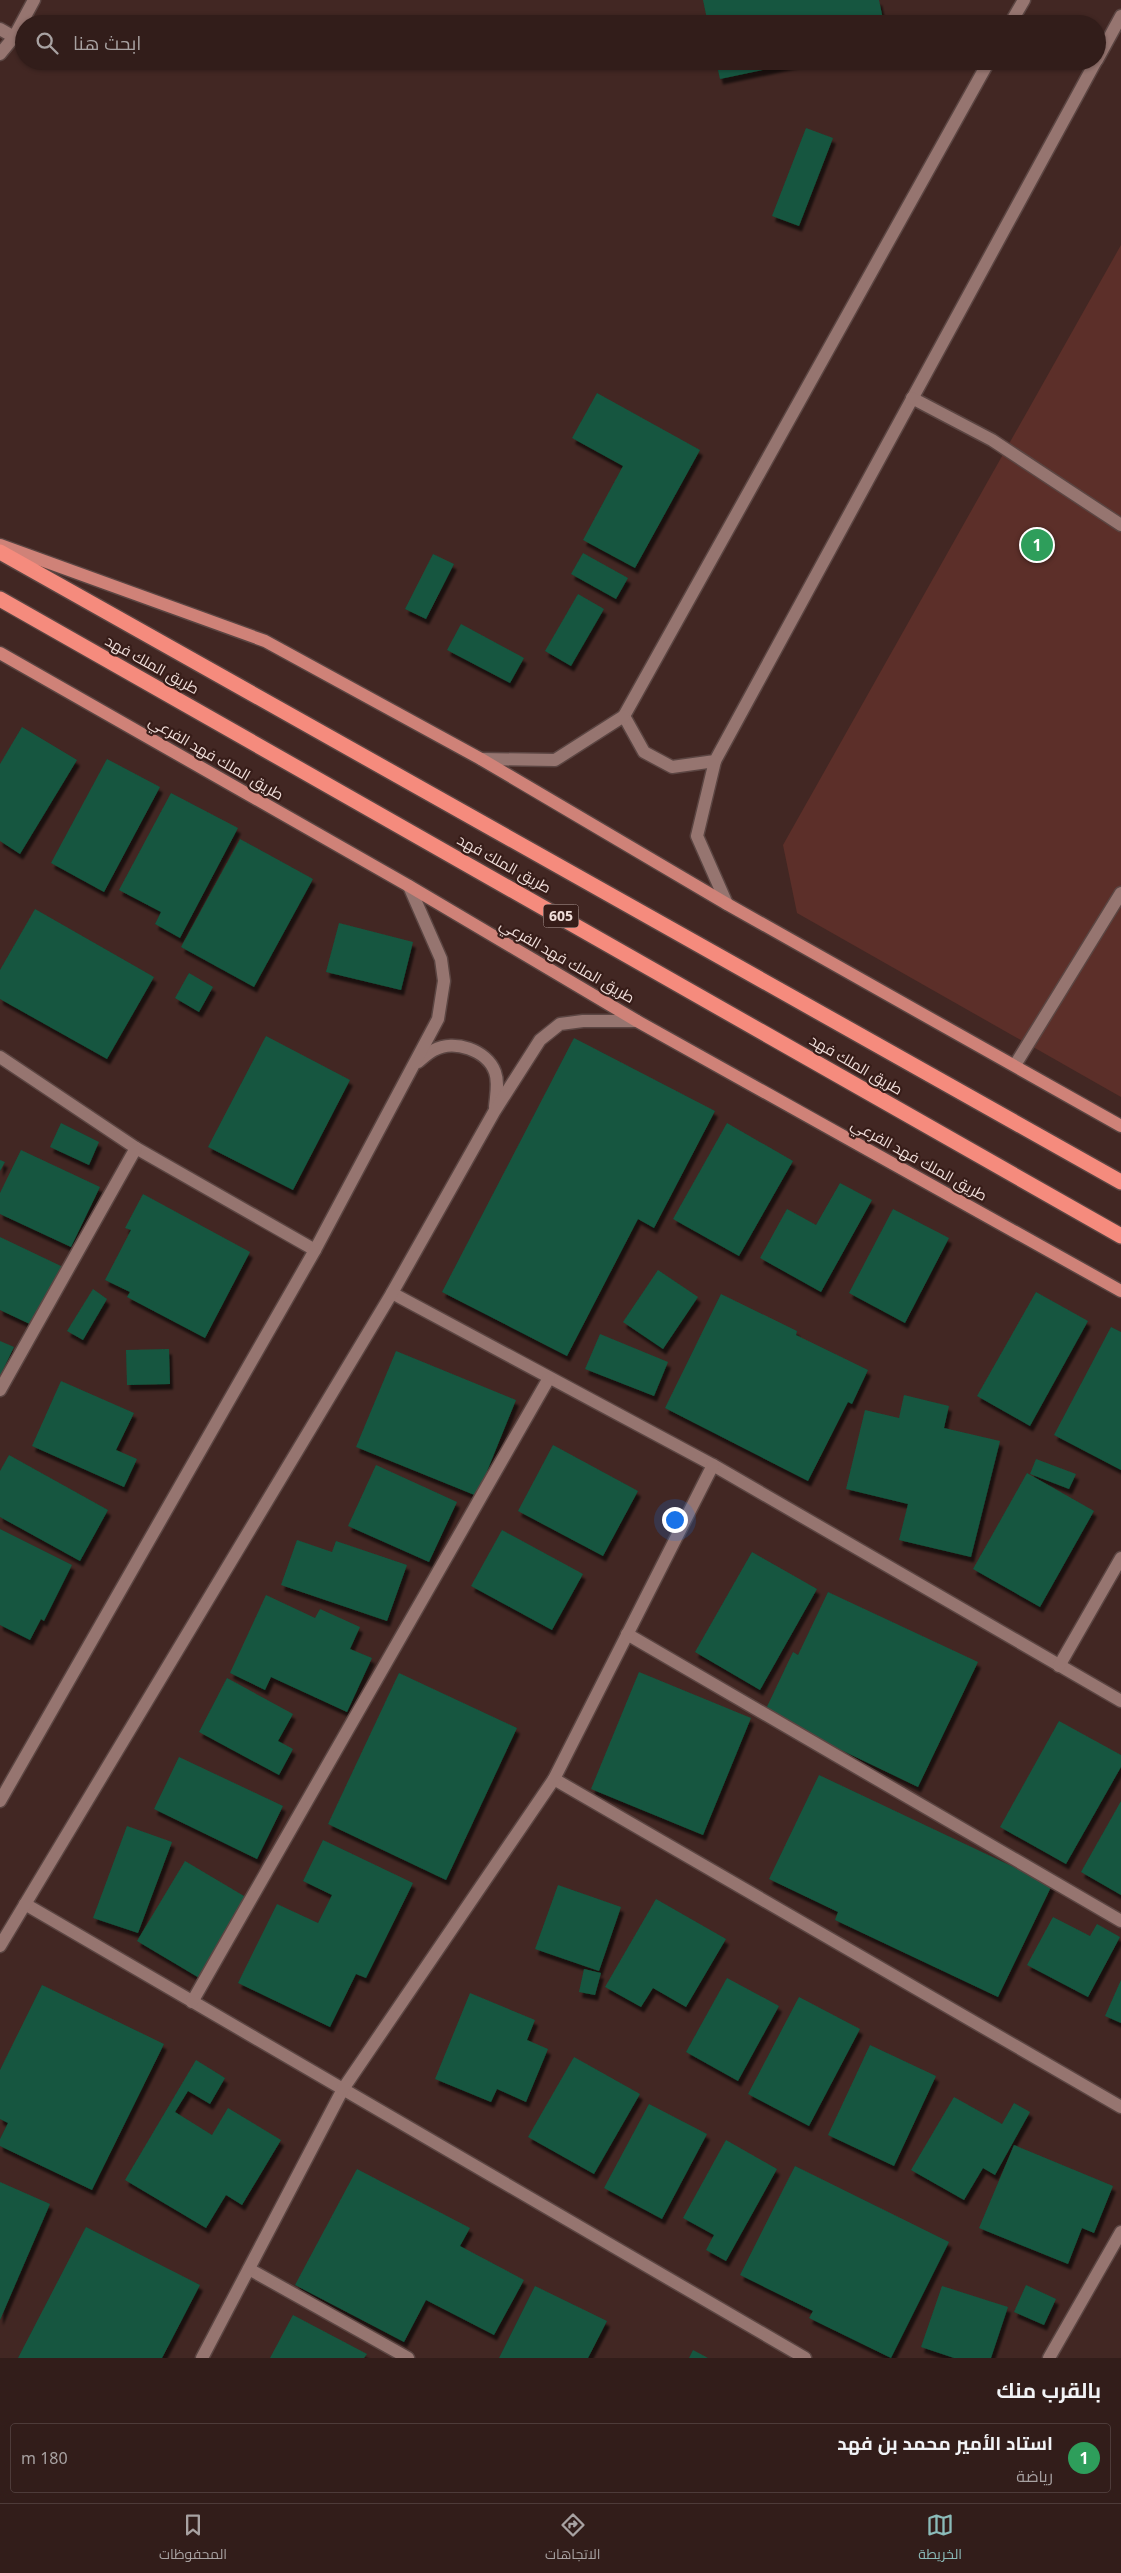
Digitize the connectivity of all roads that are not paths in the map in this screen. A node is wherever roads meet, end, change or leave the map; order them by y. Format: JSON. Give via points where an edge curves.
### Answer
{"nodes":[{"id":1,"x":34,"y":0,"type":"edge"},
{"id":2,"x":1024,"y":0,"type":"edge"},
{"id":3,"x":26,"y":15,"type":"edge"},
{"id":4,"x":1015,"y":15,"type":"edge"},
{"id":5,"x":1121,"y":16,"type":"edge"},
{"id":6,"x":0,"y":30,"type":"edge"},
{"id":7,"x":14,"y":37,"type":"joint"},
{"id":8,"x":1106,"y":44,"type":"edge"},
{"id":9,"x":0,"y":54,"type":"edge"},
{"id":10,"x":984,"y":70,"type":"edge"},
{"id":11,"x":1092,"y":70,"type":"edge"},
{"id":12,"x":912,"y":398,"type":"junction"},
{"id":13,"x":1121,"y":525,"type":"edge"},
{"id":14,"x":0,"y":545,"type":"edge"},
{"id":15,"x":0,"y":552,"type":"edge"},
{"id":16,"x":0,"y":599,"type":"edge"},
{"id":17,"x":0,"y":653,"type":"edge"},
{"id":18,"x":624,"y":716,"type":"junction"},
{"id":19,"x":481,"y":759,"type":"junction"},
{"id":20,"x":715,"y":761,"type":"junction"},
{"id":21,"x":409,"y":886,"type":"junction"},
{"id":22,"x":1121,"y":893,"type":"edge"},
{"id":23,"x":727,"y":904,"type":"junction"},
{"id":24,"x":637,"y":1021,"type":"junction"},
{"id":25,"x":0,"y":1057,"type":"edge"},
{"id":26,"x":414,"y":1065,"type":"junction"},
{"id":27,"x":1015,"y":1065,"type":"junction"},
{"id":28,"x":494,"y":1112,"type":"junction"},
{"id":29,"x":1121,"y":1126,"type":"edge"},
{"id":30,"x":136,"y":1148,"type":"junction"},
{"id":31,"x":1121,"y":1182,"type":"edge"},
{"id":32,"x":1121,"y":1236,"type":"edge"},
{"id":33,"x":315,"y":1250,"type":"junction"},
{"id":34,"x":1121,"y":1291,"type":"edge"},
{"id":35,"x":392,"y":1294,"type":"junction"},
{"id":36,"x":549,"y":1378,"type":"junction"},
{"id":37,"x":0,"y":1390,"type":"edge"},
{"id":38,"x":712,"y":1465,"type":"junction"},
{"id":39,"x":1121,"y":1558,"type":"edge"},
{"id":40,"x":627,"y":1634,"type":"junction"},
{"id":41,"x":1059,"y":1666,"type":"junction"},
{"id":42,"x":1121,"y":1701,"type":"edge"},
{"id":43,"x":554,"y":1779,"type":"junction"},
{"id":44,"x":0,"y":1801,"type":"edge"},
{"id":45,"x":25,"y":1904,"type":"junction"},
{"id":46,"x":1121,"y":1921,"type":"edge"},
{"id":47,"x":0,"y":1946,"type":"edge"},
{"id":48,"x":192,"y":2002,"type":"junction"},
{"id":49,"x":343,"y":2089,"type":"junction"},
{"id":50,"x":1121,"y":2107,"type":"edge"},
{"id":51,"x":1121,"y":2232,"type":"edge"},
{"id":52,"x":249,"y":2269,"type":"junction"},
{"id":53,"x":202,"y":2358,"type":"edge"},
{"id":54,"x":408,"y":2358,"type":"edge"},
{"id":55,"x":805,"y":2358,"type":"edge"},
{"id":56,"x":1049,"y":2358,"type":"edge"}],
"edges":[{"from":1,"to":3,"type":"street"},
{"from":2,"to":4,"type":"street"},
{"from":5,"to":8,"type":"street"},
{"from":6,"to":7,"type":"street"},
{"from":7,"to":9,"type":"street"},
{"from":10,"to":18,"type":"street"},
{"from":11,"to":12,"type":"street"},
{"from":12,"to":13,"type":"street","via":[[992,440]]},
{"from":12,"to":20,"type":"street"},
{"from":14,"to":19,"type":"main road","via":[[265,642]]},
{"from":15,"to":31,"type":"highway","name":"طريق الملك فهد"},
{"from":16,"to":32,"type":"highway","name":"طريق الملك فهد","number":"605"},
{"from":17,"to":21,"type":"main road","name":"طريق الملك فهد الفرعي"},
{"from":18,"to":19,"type":"street","via":[[555,760]]},
{"from":18,"to":20,"type":"street","via":[[644,752],[672,768]]},
{"from":19,"to":23,"type":"main road"},
{"from":20,"to":23,"type":"street","via":[[697,836]]},
{"from":21,"to":24,"type":"main road","name":"طريق الملك فهد الفرعي"},
{"from":21,"to":26,"type":"street","via":[[441,959],[444,981],[438,1019]]},
{"from":22,"to":27,"type":"street"},
{"from":23,"to":27,"type":"main road"},
{"from":24,"to":28,"type":"street","via":[[560,1024],[540,1040]]},
{"from":24,"to":34,"type":"main road","name":"طريق الملك فهد الفرعي"},
{"from":25,"to":30,"type":"street"},
{"from":26,"to":28,"type":"street","via":[[435,1049],[452,1046],[470,1048],[486,1059],[495,1071],[498,1088]]},
{"from":26,"to":33,"type":"street"},
{"from":27,"to":29,"type":"main road"},
{"from":28,"to":35,"type":"street"},
{"from":30,"to":33,"type":"street"},
{"from":30,"to":37,"type":"street"},
{"from":33,"to":44,"type":"street"},
{"from":35,"to":36,"type":"street"},
{"from":35,"to":45,"type":"street"},
{"from":36,"to":38,"type":"street"},
{"from":36,"to":48,"type":"street"},
{"from":38,"to":40,"type":"street"},
{"from":38,"to":41,"type":"street"},
{"from":39,"to":41,"type":"street"},
{"from":40,"to":43,"type":"street"},
{"from":40,"to":46,"type":"street"},
{"from":41,"to":42,"type":"street"},
{"from":43,"to":49,"type":"street"},
{"from":43,"to":50,"type":"street"},
{"from":45,"to":47,"type":"street"},
{"from":45,"to":48,"type":"street"},
{"from":48,"to":49,"type":"street"},
{"from":49,"to":52,"type":"street"},
{"from":49,"to":55,"type":"street"},
{"from":51,"to":56,"type":"street"},
{"from":52,"to":53,"type":"street"},
{"from":52,"to":54,"type":"street"}]}
